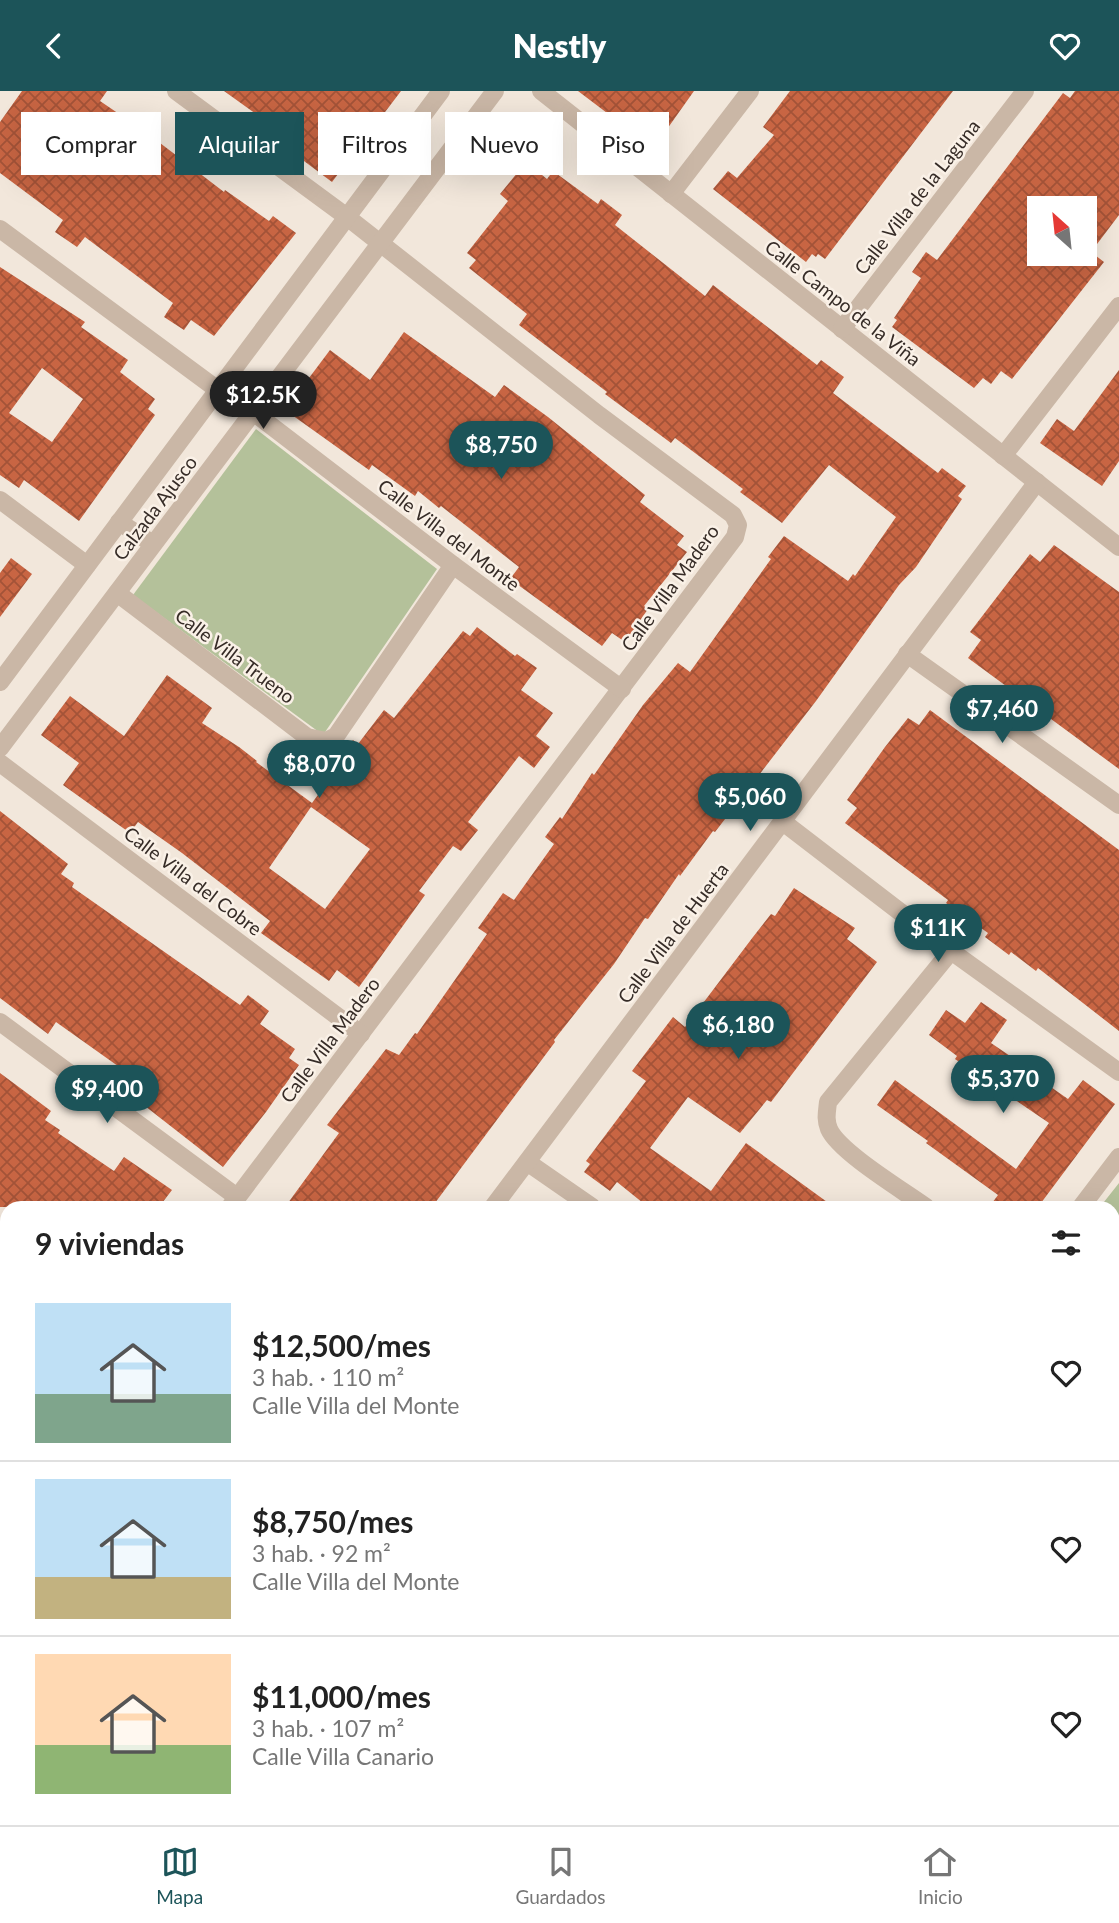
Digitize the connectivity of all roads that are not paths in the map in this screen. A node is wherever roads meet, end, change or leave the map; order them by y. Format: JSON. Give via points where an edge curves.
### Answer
{"nodes":[{"id":1,"x":176,"y":91,"type":"edge"},
{"id":2,"x":441,"y":91,"type":"edge"},
{"id":3,"x":495,"y":91,"type":"edge"},
{"id":4,"x":541,"y":91,"type":"edge"},
{"id":5,"x":750,"y":91,"type":"edge"},
{"id":6,"x":1025,"y":91,"type":"edge"},
{"id":7,"x":671,"y":194,"type":"junction"},
{"id":8,"x":347,"y":217,"type":"junction"},
{"id":9,"x":0,"y":229,"type":"edge"},
{"id":10,"x":380,"y":243,"type":"junction"},
{"id":11,"x":1119,"y":306,"type":"edge"},
{"id":12,"x":842,"y":329,"type":"junction"},
{"id":13,"x":218,"y":390,"type":"junction"},
{"id":14,"x":253,"y":412,"type":"junction"},
{"id":15,"x":1003,"y":456,"type":"junction"},
{"id":16,"x":1037,"y":482,"type":"junction"},
{"id":17,"x":0,"y":500,"type":"edge"},
{"id":18,"x":119,"y":522,"type":"junction"},
{"id":19,"x":153,"y":544,"type":"junction"},
{"id":20,"x":1119,"y":547,"type":"edge"},
{"id":21,"x":88,"y":565,"type":"junction"},
{"id":22,"x":453,"y":565,"type":"junction"},
{"id":23,"x":117,"y":593,"type":"junction"},
{"id":24,"x":907,"y":655,"type":"junction"},
{"id":25,"x":0,"y":682,"type":"edge"},
{"id":26,"x":622,"y":689,"type":"junction"},
{"id":27,"x":0,"y":748,"type":"edge"},
{"id":28,"x":0,"y":763,"type":"edge"},
{"id":29,"x":1119,"y":805,"type":"edge"},
{"id":30,"x":783,"y":822,"type":"junction"},
{"id":31,"x":951,"y":950,"type":"junction"},
{"id":32,"x":0,"y":1022,"type":"edge"},
{"id":33,"x":361,"y":1034,"type":"junction"},
{"id":34,"x":1119,"y":1072,"type":"edge"},
{"id":35,"x":1119,"y":1157,"type":"edge"},
{"id":36,"x":527,"y":1162,"type":"junction"},
{"id":37,"x":232,"y":1201,"type":"edge"},
{"id":38,"x":234,"y":1201,"type":"edge"},
{"id":39,"x":498,"y":1201,"type":"edge"},
{"id":40,"x":583,"y":1201,"type":"edge"},
{"id":41,"x":918,"y":1201,"type":"edge"},
{"id":42,"x":1086,"y":1201,"type":"edge"}],
"edges":[{"from":1,"to":8,"type":"street","name":"Calle Villa Madero"},
{"from":2,"to":8,"type":"street","name":"Calzada Ajusco"},
{"from":3,"to":10,"type":"street","name":"Calzada Ajusco"},
{"from":4,"to":7,"type":"street","name":"Calle Campo de la Viña"},
{"from":5,"to":7,"type":"street"},
{"from":6,"to":12,"type":"street","name":"Calle Villa de la Laguna"},
{"from":7,"to":12,"type":"street","name":"Calle Campo de la Viña"},
{"from":8,"to":10,"type":"street","name":"Calle Villa Madero"},
{"from":8,"to":13,"type":"street","name":"Calzada Ajusco"},
{"from":9,"to":13,"type":"street"},
{"from":10,"to":14,"type":"street","name":"Calzada Ajusco"},
{"from":10,"to":26,"type":"street","name":"Calle Villa Madero","via":[[733,515],[738,525],[735,537]]},
{"from":11,"to":15,"type":"street"},
{"from":12,"to":15,"type":"street","name":"Calle Campo de la Viña"},
{"from":13,"to":18,"type":"street","name":"Calzada Ajusco"},
{"from":14,"to":19,"type":"street","name":"Calzada Ajusco"},
{"from":14,"to":22,"type":"street","name":"Calle Villa del Monte"},
{"from":15,"to":16,"type":"street","name":"Calle Campo de la Viña"},
{"from":16,"to":20,"type":"street","name":"Calle Campo de la Viña"},
{"from":16,"to":24,"type":"street","name":"Calle Villa de Huerta"},
{"from":17,"to":21,"type":"street"},
{"from":18,"to":19,"type":"street"},
{"from":18,"to":21,"type":"street","name":"Calzada Ajusco"},
{"from":19,"to":23,"type":"street","name":"Calzada Ajusco"},
{"from":21,"to":25,"type":"street","name":"Calzada Ajusco"},
{"from":22,"to":23,"type":"street","name":"Calle Villa Trueno","via":[[336,736],[326,741],[307,737]]},
{"from":22,"to":26,"type":"street","name":"Calle Villa del Monte"},
{"from":23,"to":27,"type":"street","name":"Calzada Ajusco"},
{"from":24,"to":29,"type":"street"},
{"from":24,"to":30,"type":"street","name":"Calle Villa de Huerta"},
{"from":26,"to":33,"type":"street","name":"Calle Villa Madero"},
{"from":28,"to":33,"type":"street","name":"Calle Villa del Cobre"},
{"from":30,"to":31,"type":"street"},
{"from":30,"to":36,"type":"street","name":"Calle Villa de Huerta"},
{"from":31,"to":34,"type":"street"},
{"from":31,"to":41,"type":"street","via":[[828,1102],[826,1117],[830,1132],[843,1147]]},
{"from":32,"to":37,"type":"street"},
{"from":33,"to":38,"type":"street","name":"Calle Villa Madero"},
{"from":35,"to":42,"type":"street"},
{"from":36,"to":39,"type":"street","name":"Calle Villa de Huerta"},
{"from":36,"to":40,"type":"street"}]}
